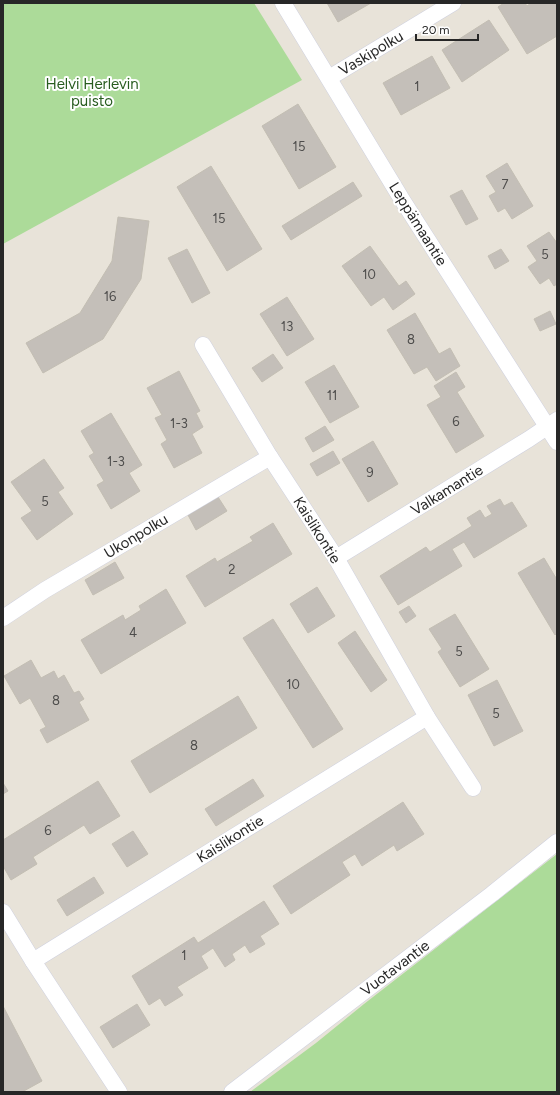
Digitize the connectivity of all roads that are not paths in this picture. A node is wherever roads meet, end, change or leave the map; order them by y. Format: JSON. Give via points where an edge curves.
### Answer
{"nodes":[{"id":1,"x":283,"y":3,"type":"edge"},
{"id":2,"x":453,"y":3,"type":"edge"},
{"id":3,"x":329,"y":78,"type":"junction"},
{"id":4,"x":203,"y":346,"type":"dead end"},
{"id":5,"x":552,"y":423,"type":"edge"},
{"id":6,"x":557,"y":442,"type":"edge"},
{"id":7,"x":270,"y":457,"type":"junction"},
{"id":8,"x":336,"y":558,"type":"junction"},
{"id":9,"x":3,"y":618,"type":"edge"},
{"id":10,"x":427,"y":717,"type":"junction"},
{"id":11,"x":473,"y":788,"type":"dead end"},
{"id":12,"x":557,"y":842,"type":"edge"},
{"id":13,"x":3,"y":912,"type":"edge"},
{"id":14,"x":33,"y":961,"type":"junction"},
{"id":15,"x":119,"y":1092,"type":"edge"},
{"id":16,"x":232,"y":1092,"type":"edge"}],
"edges":[{"from":1,"to":3,"type":"street","name":"Leppämaantie"},
{"from":2,"to":3,"type":"street","name":"Vaskipolku"},
{"from":3,"to":5,"type":"street","name":"Leppämaantie","via":[[401,198]]},
{"from":4,"to":7,"type":"street","name":"Kaislikontie"},
{"from":5,"to":6,"type":"street","name":"Leppämaantie"},
{"from":5,"to":8,"type":"street","name":"Valkamantie"},
{"from":7,"to":8,"type":"street","name":"Kaislikontie"},
{"from":7,"to":9,"type":"street","name":"Ukonpolku","via":[[45,590]]},
{"from":8,"to":10,"type":"street","name":"Kaislikontie"},
{"from":10,"to":11,"type":"street","name":"Kaislikontie"},
{"from":10,"to":14,"type":"street","name":"Kaislikontie"},
{"from":12,"to":16,"type":"street","name":"Vuotavantie"},
{"from":13,"to":14,"type":"street"},
{"from":14,"to":15,"type":"street"}]}
